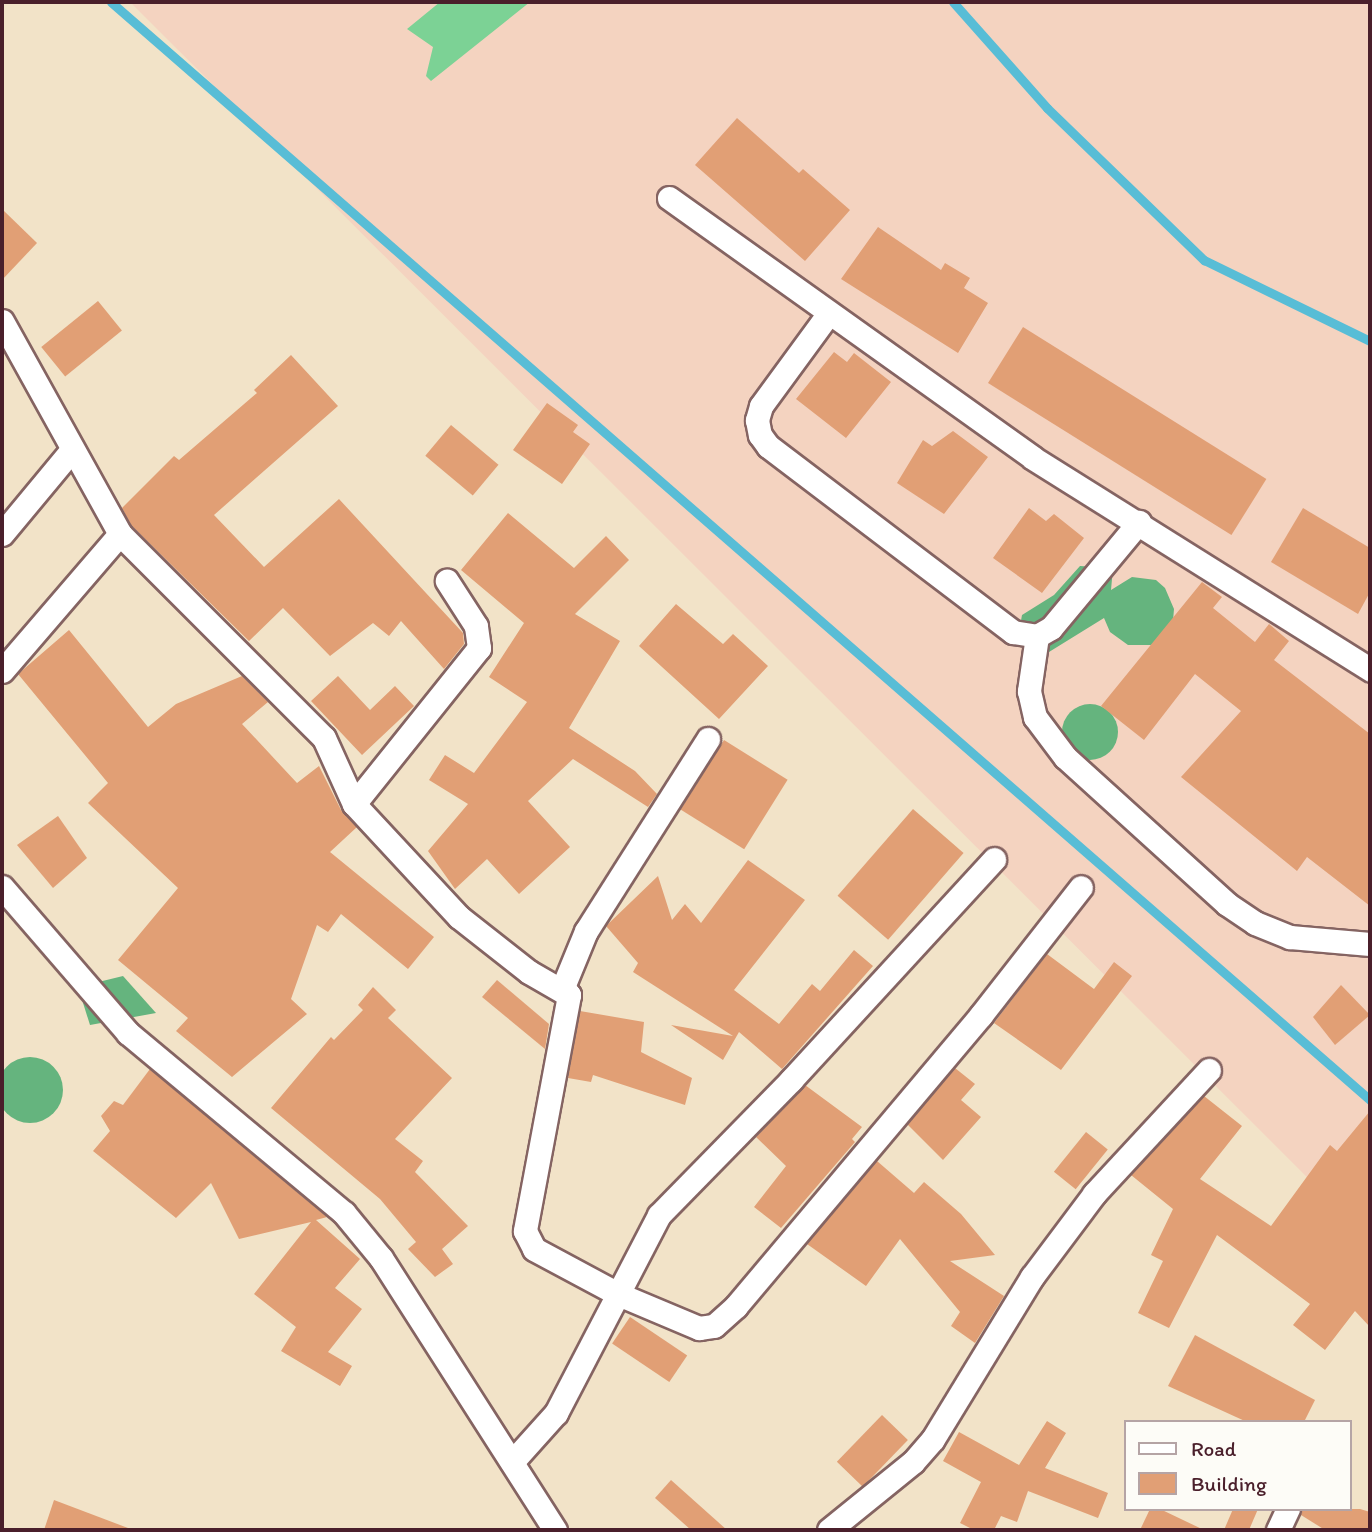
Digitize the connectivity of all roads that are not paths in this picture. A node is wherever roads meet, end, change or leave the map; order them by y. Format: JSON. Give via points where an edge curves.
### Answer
{"nodes":[{"id":1,"x":669,"y":198,"type":"dead end"},
{"id":2,"x":829,"y":313,"type":"junction"},
{"id":3,"x":2,"y":321,"type":"edge"},
{"id":4,"x":71,"y":451,"type":"junction"},
{"id":5,"x":1139,"y":522,"type":"junction"},
{"id":6,"x":2,"y":534,"type":"edge"},
{"id":7,"x":120,"y":534,"type":"junction"},
{"id":8,"x":447,"y":580,"type":"dead end"},
{"id":9,"x":1037,"y":636,"type":"junction"},
{"id":10,"x":1370,"y":669,"type":"edge"},
{"id":11,"x":2,"y":671,"type":"edge"},
{"id":12,"x":708,"y":739,"type":"dead end"},
{"id":13,"x":354,"y":804,"type":"junction"},
{"id":14,"x":993,"y":859,"type":"dead end"},
{"id":15,"x":2,"y":887,"type":"edge"},
{"id":16,"x":1081,"y":887,"type":"dead end"},
{"id":17,"x":1370,"y":944,"type":"edge"},
{"id":18,"x":569,"y":995,"type":"junction"},
{"id":19,"x":1209,"y":1070,"type":"dead end"},
{"id":20,"x":618,"y":1294,"type":"junction"},
{"id":21,"x":512,"y":1462,"type":"junction"},
{"id":22,"x":1286,"y":1511,"type":"edge"},
{"id":23,"x":555,"y":1530,"type":"edge"},
{"id":24,"x":829,"y":1530,"type":"edge"},
{"id":25,"x":1278,"y":1530,"type":"edge"}],
"edges":[{"from":1,"to":2,"type":"street"},
{"from":2,"to":5,"type":"street","via":[[1032,458]]},
{"from":2,"to":9,"type":"street","via":[[761,406],[757,420],[760,435],[768,446],[1013,632]]},
{"from":3,"to":4,"type":"street"},
{"from":4,"to":6,"type":"street"},
{"from":4,"to":7,"type":"street"},
{"from":5,"to":9,"type":"street","via":[[1051,628]]},
{"from":5,"to":10,"type":"street"},
{"from":7,"to":11,"type":"street"},
{"from":7,"to":13,"type":"street","via":[[324,737]]},
{"from":8,"to":13,"type":"street","via":[[476,626],[479,648]]},
{"from":9,"to":17,"type":"street","via":[[1029,691],[1035,718],[1065,757],[1227,904],[1255,923],[1290,937]]},
{"from":12,"to":18,"type":"street","via":[[586,931],[563,987]]},
{"from":13,"to":18,"type":"street","via":[[459,917],[529,972]]},
{"from":14,"to":20,"type":"street","via":[[791,1080],[659,1215]]},
{"from":15,"to":21,"type":"street","via":[[128,1033],[344,1213],[381,1258]]},
{"from":16,"to":20,"type":"street","via":[[981,1015],[726,1317],[714,1326],[699,1328]]},
{"from":18,"to":20,"type":"street","via":[[525,1230],[534,1249]]},
{"from":19,"to":24,"type":"street","via":[[1094,1194],[1032,1277],[933,1439],[913,1462]]},
{"from":20,"to":21,"type":"street","via":[[556,1413]]},
{"from":21,"to":23,"type":"street"},
{"from":22,"to":25,"type":"street"}]}
